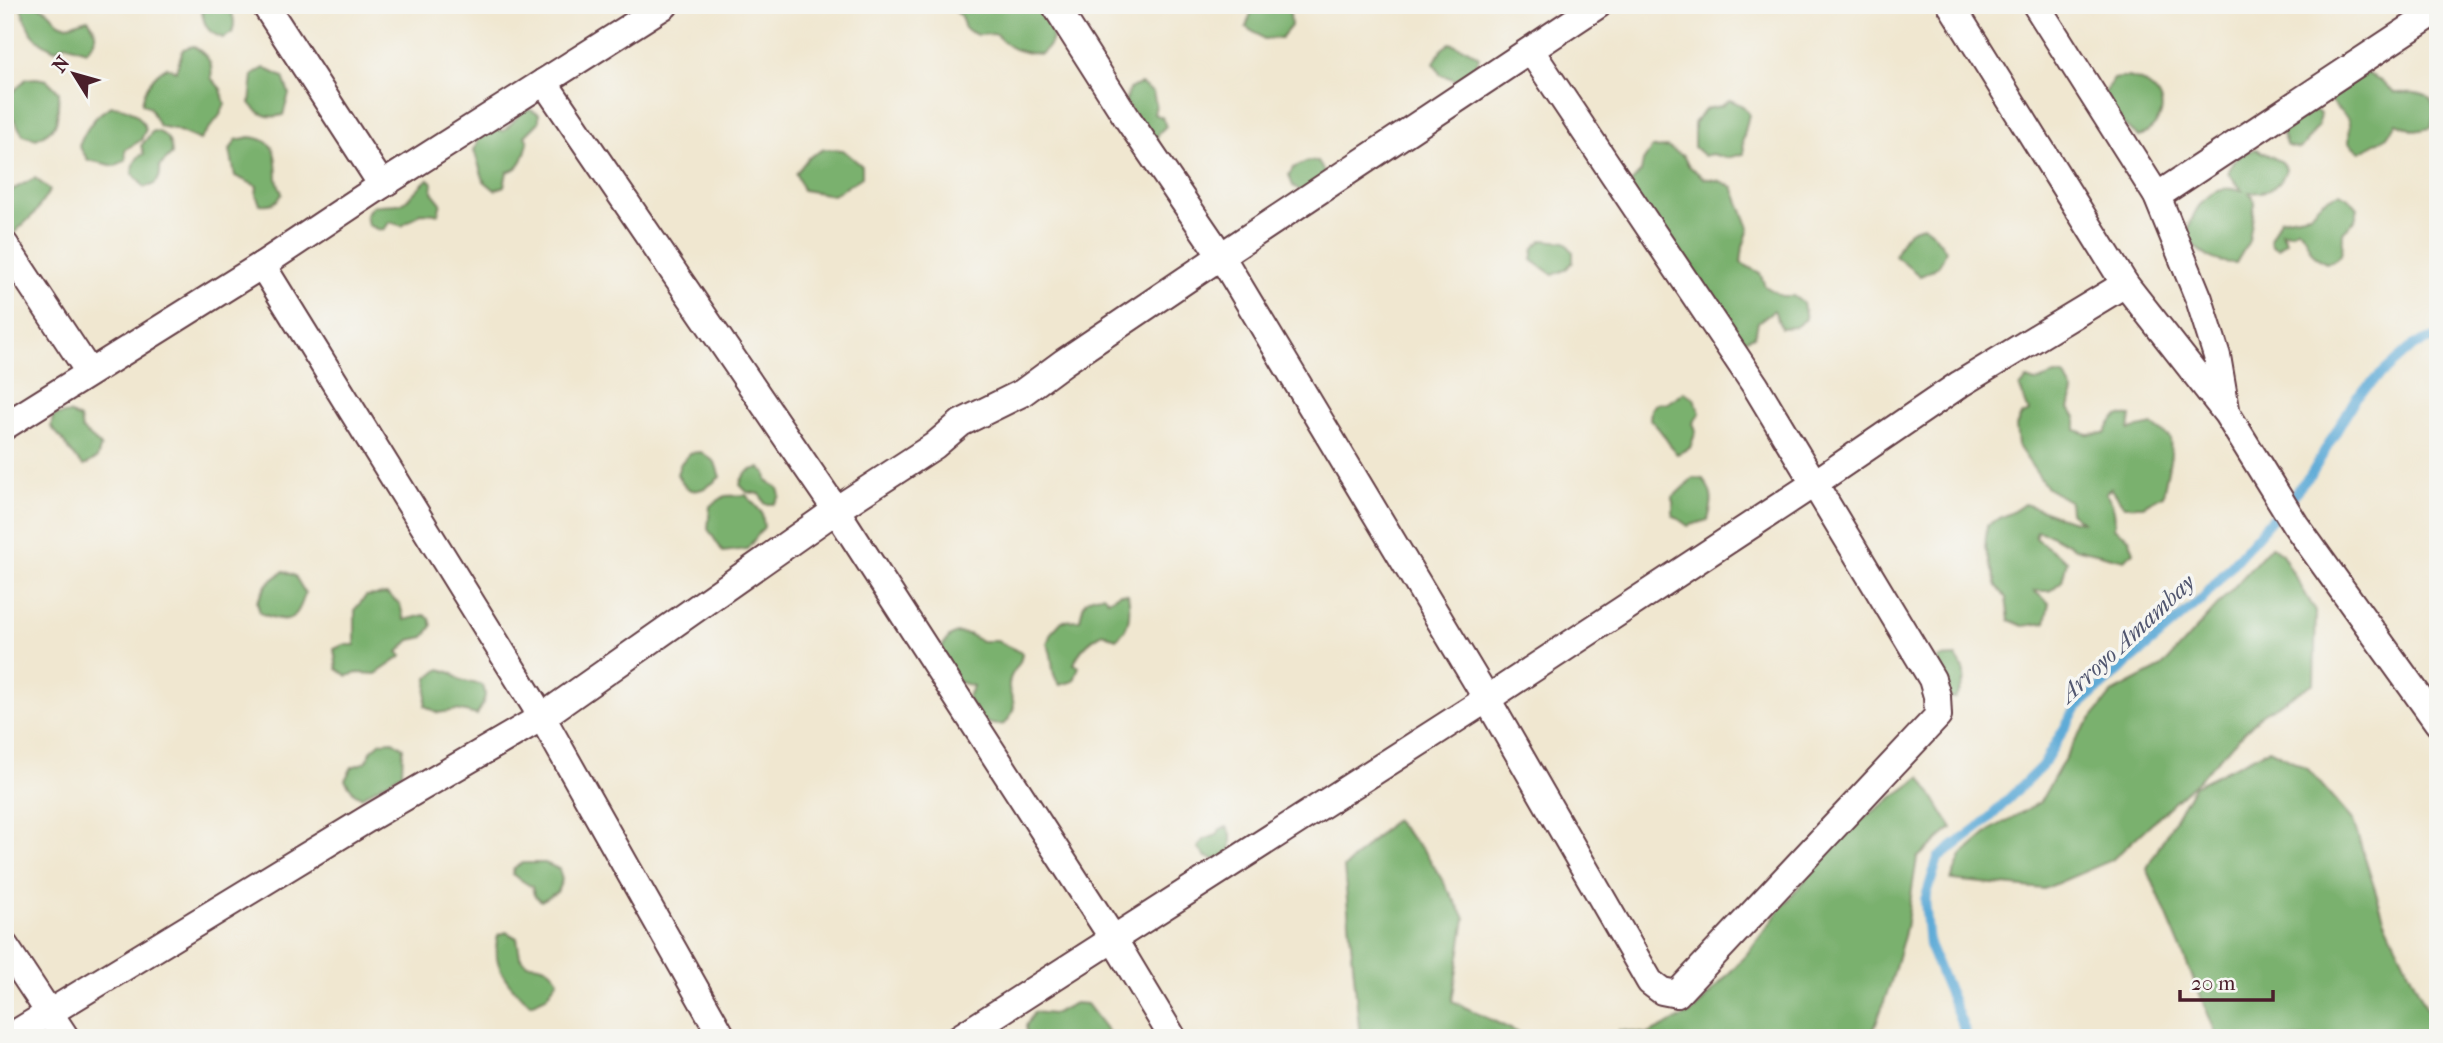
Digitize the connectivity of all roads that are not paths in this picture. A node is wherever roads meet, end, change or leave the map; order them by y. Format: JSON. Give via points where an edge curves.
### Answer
{"nodes":[{"id":1,"x":265,"y":5,"type":"edge"},
{"id":2,"x":665,"y":5,"type":"edge"},
{"id":3,"x":1055,"y":5,"type":"edge"},
{"id":4,"x":1598,"y":5,"type":"edge"},
{"id":5,"x":1951,"y":5,"type":"edge"},
{"id":6,"x":2036,"y":5,"type":"edge"},
{"id":7,"x":2438,"y":10,"type":"edge"},
{"id":8,"x":1531,"y":51,"type":"junction"},
{"id":9,"x":544,"y":82,"type":"junction"},
{"id":10,"x":382,"y":185,"type":"junction"},
{"id":11,"x":2157,"y":196,"type":"junction"},
{"id":12,"x":5,"y":245,"type":"edge"},
{"id":13,"x":1221,"y":256,"type":"junction"},
{"id":14,"x":262,"y":265,"type":"junction"},
{"id":15,"x":2125,"y":284,"type":"junction"},
{"id":16,"x":89,"y":372,"type":"junction"},
{"id":17,"x":2227,"y":414,"type":"junction"},
{"id":18,"x":5,"y":426,"type":"edge"},
{"id":19,"x":1815,"y":483,"type":"junction"},
{"id":20,"x":836,"y":510,"type":"junction"},
{"id":21,"x":1487,"y":699,"type":"junction"},
{"id":22,"x":542,"y":717,"type":"junction"},
{"id":23,"x":2438,"y":723,"type":"edge"},
{"id":24,"x":1114,"y":940,"type":"junction"},
{"id":25,"x":5,"y":946,"type":"edge"},
{"id":26,"x":51,"y":1014,"type":"junction"},
{"id":27,"x":8,"y":1038,"type":"edge"},
{"id":28,"x":66,"y":1038,"type":"edge"},
{"id":29,"x":723,"y":1038,"type":"edge"},
{"id":30,"x":959,"y":1038,"type":"edge"},
{"id":31,"x":1173,"y":1038,"type":"edge"}],
"edges":[{"from":1,"to":10,"type":"street"},
{"from":2,"to":9,"type":"street"},
{"from":3,"to":13,"type":"street"},
{"from":4,"to":8,"type":"street"},
{"from":5,"to":15,"type":"street"},
{"from":6,"to":11,"type":"street"},
{"from":7,"to":11,"type":"street"},
{"from":8,"to":13,"type":"street"},
{"from":8,"to":19,"type":"street","via":[[1755,384]]},
{"from":9,"to":10,"type":"street"},
{"from":9,"to":20,"type":"street"},
{"from":10,"to":14,"type":"street"},
{"from":11,"to":17,"type":"street","via":[[2199,299],[2217,356]]},
{"from":12,"to":16,"type":"street"},
{"from":13,"to":20,"type":"street","via":[[1022,393],[961,423]]},
{"from":13,"to":21,"type":"street"},
{"from":14,"to":16,"type":"street"},
{"from":14,"to":22,"type":"street"},
{"from":15,"to":17,"type":"street"},
{"from":15,"to":19,"type":"street","via":[[1961,384]]},
{"from":16,"to":18,"type":"street"},
{"from":17,"to":23,"type":"street","via":[[2295,524]]},
{"from":19,"to":21,"type":"street"},
{"from":19,"to":21,"type":"street","via":[[1932,679],[1938,716],[1677,993],[1662,991],[1650,982]]},
{"from":20,"to":22,"type":"street"},
{"from":20,"to":24,"type":"street"},
{"from":21,"to":24,"type":"street"},
{"from":22,"to":26,"type":"street"},
{"from":22,"to":29,"type":"street"},
{"from":24,"to":30,"type":"street"},
{"from":24,"to":31,"type":"street"},
{"from":25,"to":26,"type":"street"},
{"from":26,"to":27,"type":"street"},
{"from":26,"to":28,"type":"street"}]}
